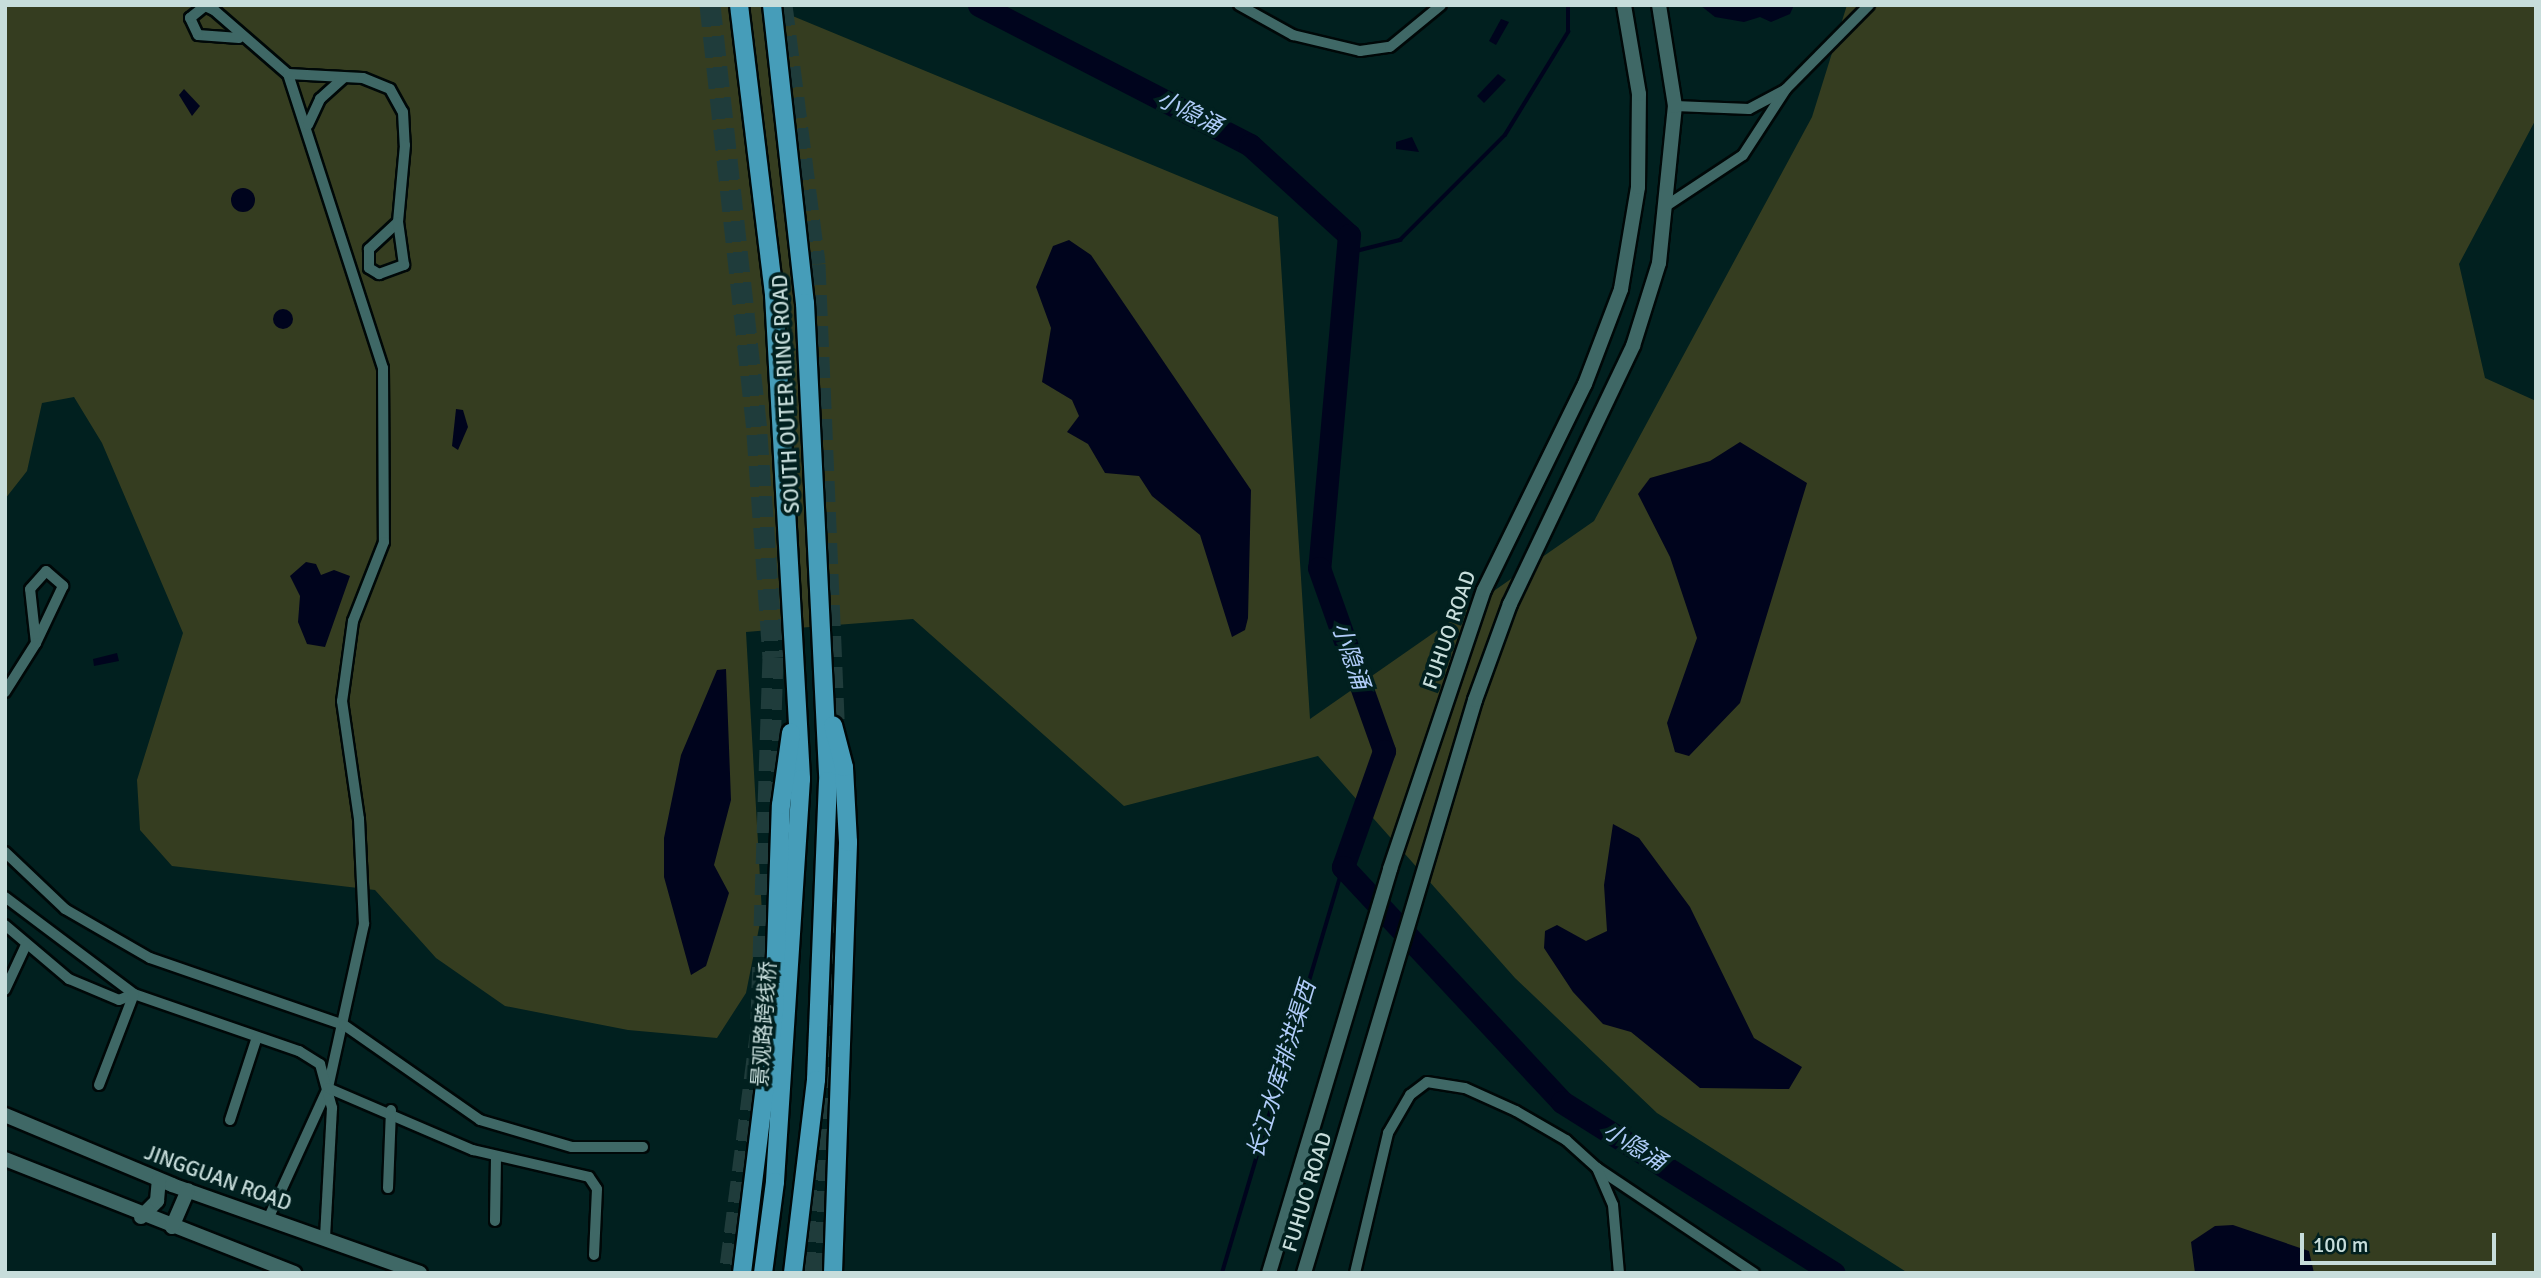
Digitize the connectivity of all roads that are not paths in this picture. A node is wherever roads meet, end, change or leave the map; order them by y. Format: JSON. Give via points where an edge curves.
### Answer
{"nodes":[{"id":1,"x":1239,"y":5,"type":"edge"},
{"id":2,"x":1441,"y":5,"type":"edge"},
{"id":3,"x":1624,"y":5,"type":"edge"},
{"id":4,"x":1659,"y":5,"type":"edge"},
{"id":5,"x":1869,"y":5,"type":"edge"},
{"id":6,"x":774,"y":11,"type":"edge"},
{"id":7,"x":740,"y":12,"type":"edge"},
{"id":8,"x":239,"y":38,"type":"dead end"},
{"id":9,"x":288,"y":74,"type":"junction"},
{"id":10,"x":343,"y":78,"type":"junction"},
{"id":11,"x":1786,"y":89,"type":"junction"},
{"id":12,"x":1675,"y":106,"type":"junction"},
{"id":13,"x":307,"y":128,"type":"junction"},
{"id":14,"x":1666,"y":206,"type":"junction"},
{"id":15,"x":399,"y":220,"type":"junction"},
{"id":16,"x":36,"y":643,"type":"junction"},
{"id":17,"x":797,"y":688,"type":"junction"},
{"id":18,"x":824,"y":690,"type":"junction"},
{"id":19,"x":5,"y":692,"type":"edge"},
{"id":20,"x":801,"y":779,"type":"joint"},
{"id":21,"x":5,"y":852,"type":"edge"},
{"id":22,"x":5,"y":897,"type":"edge"},
{"id":23,"x":5,"y":925,"type":"edge"},
{"id":24,"x":26,"y":945,"type":"junction"},
{"id":25,"x":5,"y":990,"type":"edge"},
{"id":26,"x":134,"y":994,"type":"junction"},
{"id":27,"x":344,"y":1025,"type":"junction"},
{"id":28,"x":257,"y":1037,"type":"junction"},
{"id":29,"x":99,"y":1086,"type":"dead end"},
{"id":30,"x":328,"y":1088,"type":"junction"},
{"id":31,"x":391,"y":1110,"type":"junction"},
{"id":32,"x":5,"y":1115,"type":"edge"},
{"id":33,"x":230,"y":1119,"type":"dead end"},
{"id":34,"x":643,"y":1147,"type":"dead end"},
{"id":35,"x":496,"y":1156,"type":"junction"},
{"id":36,"x":5,"y":1159,"type":"edge"},
{"id":37,"x":1597,"y":1168,"type":"junction"},
{"id":38,"x":159,"y":1180,"type":"junction"},
{"id":39,"x":388,"y":1188,"type":"dead end"},
{"id":40,"x":188,"y":1191,"type":"junction"},
{"id":41,"x":141,"y":1217,"type":"junction"},
{"id":42,"x":268,"y":1219,"type":"junction"},
{"id":43,"x":495,"y":1221,"type":"dead end"},
{"id":44,"x":172,"y":1227,"type":"junction"},
{"id":45,"x":325,"y":1239,"type":"junction"},
{"id":46,"x":746,"y":1253,"type":"junction"},
{"id":47,"x":594,"y":1255,"type":"dead end"},
{"id":48,"x":294,"y":1273,"type":"edge"},
{"id":49,"x":420,"y":1273,"type":"edge"},
{"id":50,"x":734,"y":1273,"type":"edge"},
{"id":51,"x":742,"y":1273,"type":"edge"},
{"id":52,"x":764,"y":1273,"type":"edge"},
{"id":53,"x":793,"y":1273,"type":"edge"},
{"id":54,"x":833,"y":1273,"type":"edge"},
{"id":55,"x":1269,"y":1273,"type":"edge"},
{"id":56,"x":1304,"y":1273,"type":"edge"},
{"id":57,"x":1355,"y":1273,"type":"edge"},
{"id":58,"x":1619,"y":1273,"type":"edge"},
{"id":59,"x":1754,"y":1273,"type":"edge"}],
"edges":[{"from":1,"to":2,"type":"street","via":[[1293,35],[1360,51],[1390,47]]},
{"from":3,"to":55,"type":"street","name":"FUHUO ROAD","via":[[1639,94],[1638,173],[1621,289],[1585,384],[1484,590],[1390,869]]},
{"from":4,"to":12,"type":"street","name":"FUHUO ROAD"},
{"from":5,"to":11,"type":"street"},
{"from":6,"to":18,"type":"highway","name":"SOUTH OUTER RING ROAD","via":[[805,303]]},
{"from":7,"to":17,"type":"highway","name":"SOUTH OUTER RING ROAD","via":[[774,295]]},
{"from":8,"to":9,"type":"street"},
{"from":9,"to":10,"type":"street"},
{"from":9,"to":13,"type":"street"},
{"from":10,"to":13,"type":"street","via":[[320,99]]},
{"from":10,"to":15,"type":"street","via":[[390,89],[402,112]]},
{"from":11,"to":12,"type":"street","via":[[1749,109]]},
{"from":11,"to":14,"type":"street","via":[[1743,155]]},
{"from":12,"to":14,"type":"street","name":"FUHUO ROAD"},
{"from":13,"to":27,"type":"street","via":[[383,368],[384,542],[352,621],[342,701],[359,819],[364,924]]},
{"from":14,"to":56,"type":"street","name":"FUHUO ROAD","via":[[1659,263],[1633,346],[1510,604],[1475,700]]},
{"from":15,"to":15,"type":"street","via":[[369,249],[369,268],[379,275],[404,265]]},
{"from":16,"to":16,"type":"street","via":[[63,586],[46,571],[30,589]]},
{"from":16,"to":19,"type":"street"},
{"from":17,"to":20,"type":"highway","name":"SOUTH OUTER RING ROAD"},
{"from":17,"to":46,"type":"highway","via":[[781,805],[774,1012]]},
{"from":18,"to":53,"type":"highway","name":"SOUTH OUTER RING ROAD","via":[[828,781],[816,1080]]},
{"from":18,"to":54,"type":"highway","via":[[844,766],[848,842]]},
{"from":20,"to":52,"type":"highway","name":"景观路跨线桥","via":[[776,1168]]},
{"from":21,"to":27,"type":"street","via":[[65,909],[150,958]]},
{"from":22,"to":26,"type":"street"},
{"from":23,"to":24,"type":"street"},
{"from":24,"to":25,"type":"street"},
{"from":24,"to":26,"type":"street","via":[[102,995],[125,1000]]},
{"from":26,"to":28,"type":"street"},
{"from":26,"to":29,"type":"street"},
{"from":27,"to":30,"type":"street"},
{"from":27,"to":34,"type":"street","via":[[480,1120],[572,1147]]},
{"from":28,"to":30,"type":"street","via":[[313,1058]]},
{"from":28,"to":33,"type":"street"},
{"from":30,"to":31,"type":"street"},
{"from":30,"to":42,"type":"street"},
{"from":30,"to":45,"type":"street"},
{"from":31,"to":35,"type":"street"},
{"from":31,"to":39,"type":"street"},
{"from":32,"to":38,"type":"street","name":"JINGGUAN ROAD"},
{"from":35,"to":43,"type":"street"},
{"from":35,"to":47,"type":"street","via":[[595,1181]]},
{"from":36,"to":41,"type":"street"},
{"from":37,"to":57,"type":"street","via":[[1566,1140],[1516,1111],[1465,1088],[1427,1082],[1410,1095],[1388,1133]]},
{"from":37,"to":58,"type":"street","via":[[1613,1205]]},
{"from":37,"to":59,"type":"street"},
{"from":38,"to":40,"type":"street","name":"JINGGUAN ROAD"},
{"from":38,"to":41,"type":"street","via":[[157,1200]]},
{"from":40,"to":42,"type":"street","name":"JINGGUAN ROAD"},
{"from":40,"to":44,"type":"street"},
{"from":41,"to":44,"type":"street"},
{"from":42,"to":45,"type":"street","name":"JINGGUAN ROAD"},
{"from":44,"to":48,"type":"street"},
{"from":45,"to":49,"type":"street","name":"JINGGUAN ROAD"},
{"from":46,"to":50,"type":"highway"},
{"from":46,"to":51,"type":"highway"}]}
